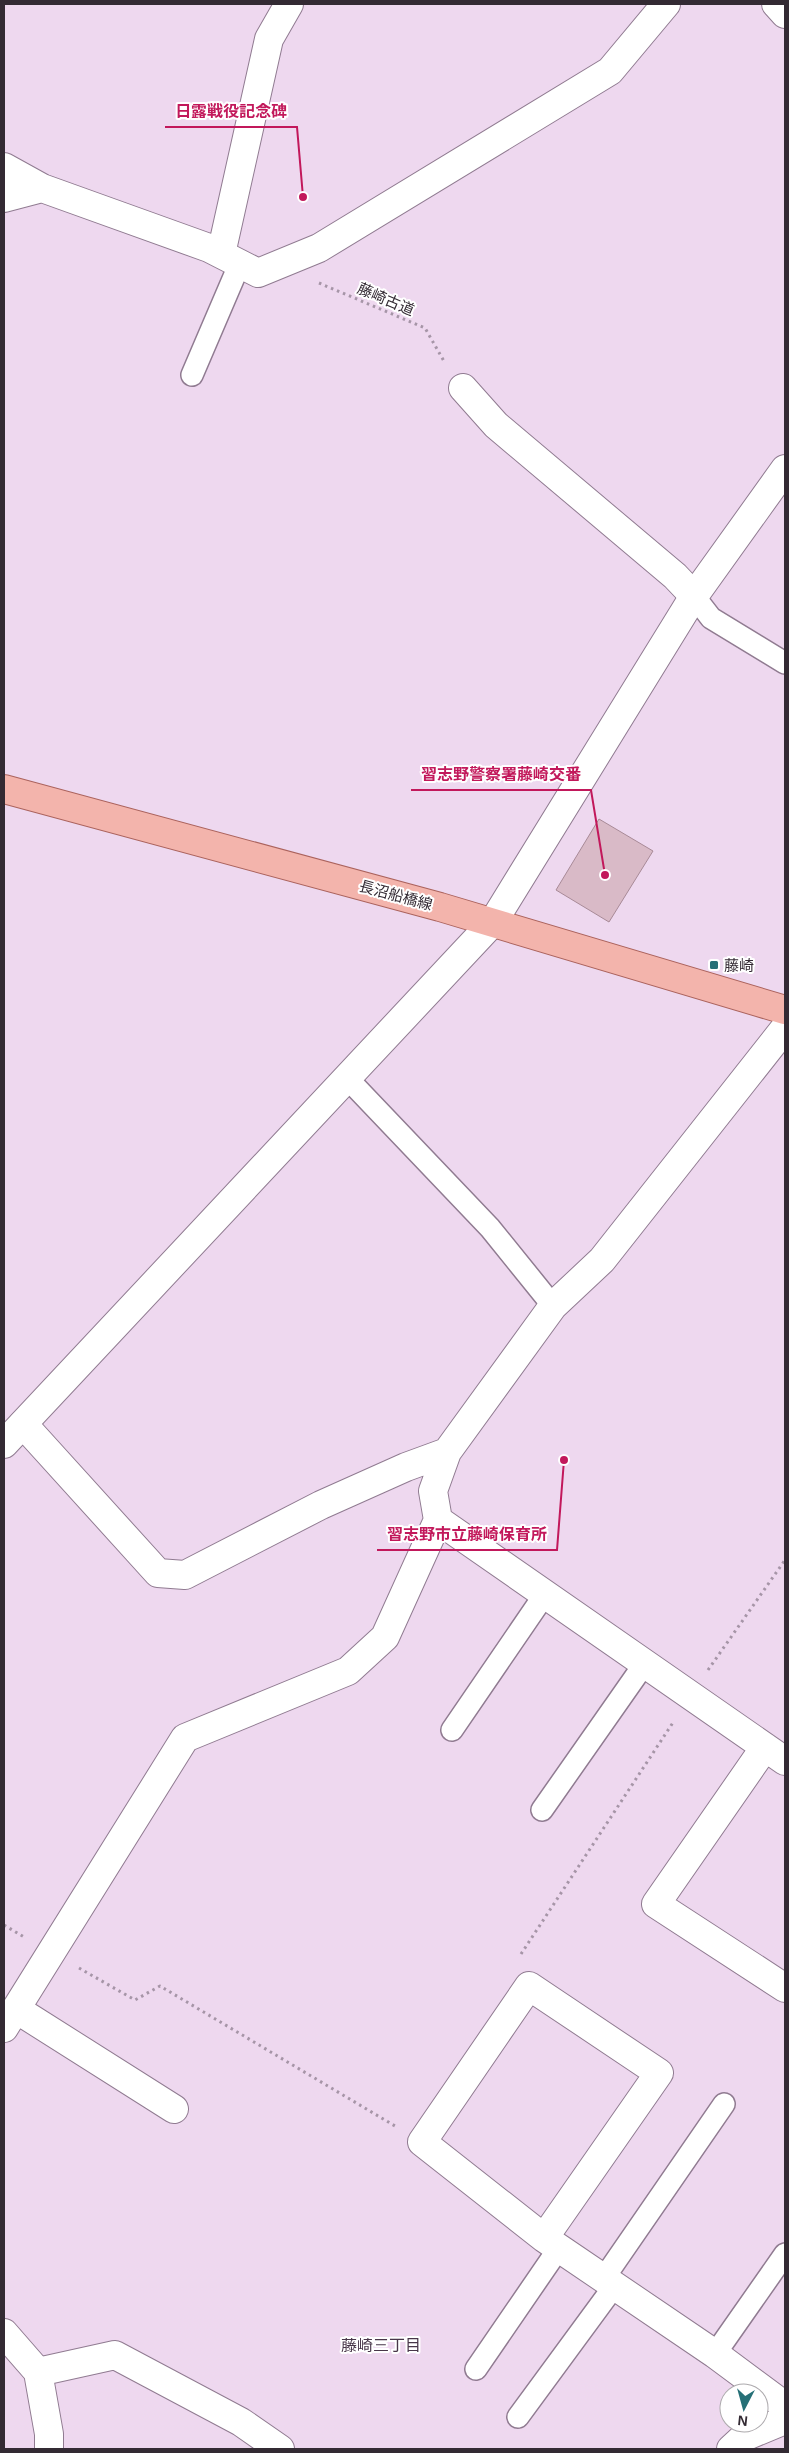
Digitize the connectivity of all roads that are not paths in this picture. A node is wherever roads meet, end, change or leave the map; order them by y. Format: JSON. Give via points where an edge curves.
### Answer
{"nodes":[{"id":1,"x":289,"y":4,"type":"edge"},
{"id":2,"x":666,"y":4,"type":"edge"},
{"id":3,"x":776,"y":4,"type":"edge"},
{"id":4,"x":785,"y":14,"type":"edge"},
{"id":5,"x":4,"y":168,"type":"edge"},
{"id":6,"x":42,"y":188,"type":"junction"},
{"id":7,"x":4,"y":198,"type":"edge"},
{"id":8,"x":230,"y":259,"type":"junction"},
{"id":9,"x":192,"y":375,"type":"dead end"},
{"id":10,"x":463,"y":388,"type":"road end"},
{"id":11,"x":785,"y":469,"type":"edge"},
{"id":12,"x":694,"y":596,"type":"junction"},
{"id":13,"x":785,"y":663,"type":"edge"},
{"id":14,"x":4,"y":789,"type":"edge"},
{"id":15,"x":493,"y":922,"type":"junction"},
{"id":16,"x":785,"y":1010,"type":"edge"},
{"id":17,"x":785,"y":1028,"type":"edge"},
{"id":18,"x":347,"y":1078,"type":"junction"},
{"id":19,"x":553,"y":1306,"type":"junction"},
{"id":20,"x":23,"y":1424,"type":"junction"},
{"id":21,"x":4,"y":1444,"type":"edge"},
{"id":22,"x":447,"y":1452,"type":"junction"},
{"id":23,"x":438,"y":1520,"type":"junction"},
{"id":24,"x":545,"y":1594,"type":"junction"},
{"id":25,"x":645,"y":1663,"type":"junction"},
{"id":26,"x":452,"y":1730,"type":"dead end"},
{"id":27,"x":775,"y":1754,"type":"edge"},
{"id":28,"x":542,"y":1810,"type":"dead end"},
{"id":29,"x":785,"y":1988,"type":"edge"},
{"id":30,"x":10,"y":2019,"type":"edge"},
{"id":31,"x":724,"y":2104,"type":"dead end"},
{"id":32,"x":174,"y":2109,"type":"dead end"},
{"id":33,"x":552,"y":2243,"type":"junction"},
{"id":34,"x":785,"y":2254,"type":"edge"},
{"id":35,"x":609,"y":2282,"type":"junction"},
{"id":36,"x":4,"y":2332,"type":"edge"},
{"id":37,"x":714,"y":2354,"type":"junction"},
{"id":38,"x":476,"y":2369,"type":"dead end"},
{"id":39,"x":38,"y":2372,"type":"junction"},
{"id":40,"x":785,"y":2406,"type":"edge"},
{"id":41,"x":518,"y":2416,"type":"dead end"},
{"id":42,"x":785,"y":2420,"type":"edge"},
{"id":43,"x":49,"y":2449,"type":"edge"},
{"id":44,"x":280,"y":2449,"type":"edge"},
{"id":45,"x":731,"y":2449,"type":"edge"}],
"edges":[{"from":1,"to":8,"type":"street","via":[[269,39]]},
{"from":2,"to":8,"type":"street","via":[[610,71],[319,248],[258,273]]},
{"from":3,"to":4,"type":"street"},
{"from":5,"to":6,"type":"street"},
{"from":6,"to":7,"type":"street"},
{"from":6,"to":8,"type":"street"},
{"from":8,"to":9,"type":"lane"},
{"from":10,"to":12,"type":"street","via":[[496,425],[676,576]]},
{"from":11,"to":12,"type":"street"},
{"from":12,"to":13,"type":"lane","via":[[711,618]]},
{"from":12,"to":15,"type":"street"},
{"from":14,"to":15,"type":"main road","name":"長沼船橋線"},
{"from":15,"to":16,"type":"main road","name":"長沼船橋線"},
{"from":15,"to":18,"type":"street"},
{"from":17,"to":19,"type":"street","via":[[602,1260]]},
{"from":18,"to":19,"type":"lane","via":[[490,1228]]},
{"from":18,"to":20,"type":"street"},
{"from":19,"to":22,"type":"street"},
{"from":20,"to":21,"type":"street"},
{"from":20,"to":22,"type":"street","via":[[158,1572],[185,1575],[321,1505]]},
{"from":22,"to":23,"type":"street","via":[[433,1491]]},
{"from":23,"to":24,"type":"street"},
{"from":23,"to":30,"type":"street","via":[[386,1637],[348,1671],[185,1738]]},
{"from":24,"to":25,"type":"street"},
{"from":24,"to":26,"type":"lane"},
{"from":25,"to":27,"type":"street"},
{"from":25,"to":28,"type":"lane"},
{"from":27,"to":29,"type":"street","via":[[656,1904]]},
{"from":30,"to":32,"type":"street"},
{"from":31,"to":35,"type":"lane"},
{"from":33,"to":33,"type":"street","via":[[659,2073],[529,1986],[422,2142]]},
{"from":33,"to":35,"type":"street"},
{"from":33,"to":38,"type":"lane"},
{"from":34,"to":37,"type":"lane"},
{"from":35,"to":37,"type":"street"},
{"from":35,"to":41,"type":"lane"},
{"from":36,"to":39,"type":"street"},
{"from":37,"to":40,"type":"street"},
{"from":39,"to":43,"type":"street"},
{"from":39,"to":44,"type":"street","via":[[115,2355],[241,2422]]},
{"from":42,"to":45,"type":"street","via":[[744,2437]]}]}
